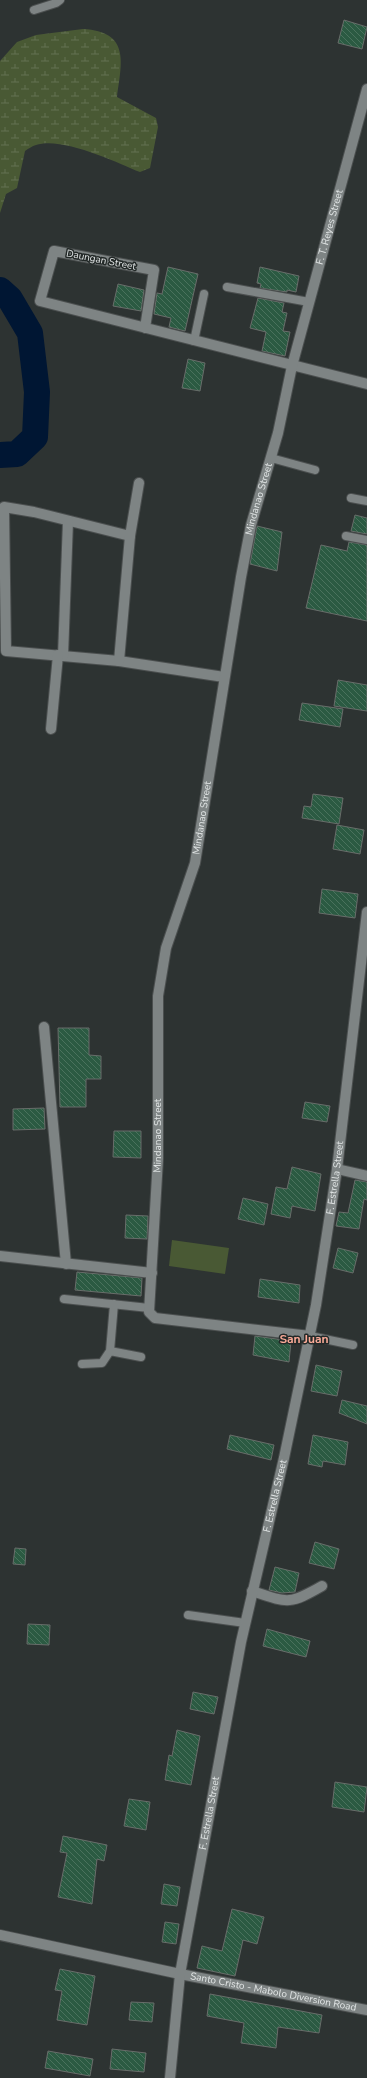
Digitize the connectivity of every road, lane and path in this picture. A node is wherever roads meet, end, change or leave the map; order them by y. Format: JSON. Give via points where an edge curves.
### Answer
{"nodes":[{"id":1,"x":60,"y":0,"type":"edge"},
{"id":2,"x":34,"y":10,"type":"dead end"},
{"id":3,"x":367,"y":89,"type":"edge"},
{"id":4,"x":227,"y":287,"type":"dead end"},
{"id":5,"x":204,"y":294,"type":"dead end"},
{"id":6,"x":309,"y":302,"type":"junction"},
{"id":7,"x":145,"y":328,"type":"junction"},
{"id":8,"x":194,"y":341,"type":"junction"},
{"id":9,"x":292,"y":366,"type":"junction"},
{"id":10,"x":367,"y":384,"type":"edge"},
{"id":11,"x":271,"y":458,"type":"junction"},
{"id":12,"x":315,"y":470,"type":"dead end"},
{"id":13,"x":138,"y":483,"type":"dead end"},
{"id":14,"x":351,"y":498,"type":"dead end"},
{"id":15,"x":367,"y":501,"type":"edge"},
{"id":16,"x":68,"y":521,"type":"junction"},
{"id":17,"x":130,"y":536,"type":"junction"},
{"id":18,"x":346,"y":536,"type":"dead end"},
{"id":19,"x":367,"y":540,"type":"edge"},
{"id":20,"x":60,"y":656,"type":"junction"},
{"id":21,"x":120,"y":661,"type":"junction"},
{"id":22,"x":224,"y":677,"type":"junction"},
{"id":23,"x":52,"y":729,"type":"dead end"},
{"id":24,"x":367,"y":912,"type":"edge"},
{"id":25,"x":44,"y":1027,"type":"dead end"},
{"id":26,"x":337,"y":1169,"type":"junction"},
{"id":27,"x":367,"y":1176,"type":"edge"},
{"id":28,"x":0,"y":1256,"type":"edge"},
{"id":29,"x":66,"y":1264,"type":"junction"},
{"id":30,"x":152,"y":1273,"type":"junction"},
{"id":31,"x":64,"y":1299,"type":"dead end"},
{"id":32,"x":114,"y":1304,"type":"junction"},
{"id":33,"x":149,"y":1308,"type":"junction"},
{"id":34,"x":310,"y":1336,"type":"junction"},
{"id":35,"x":353,"y":1345,"type":"dead end"},
{"id":36,"x":110,"y":1351,"type":"junction"},
{"id":37,"x":141,"y":1356,"type":"dead end"},
{"id":38,"x":82,"y":1364,"type":"dead end"},
{"id":39,"x":322,"y":1586,"type":"dead end"},
{"id":40,"x":252,"y":1591,"type":"junction"},
{"id":41,"x":188,"y":1615,"type":"dead end"},
{"id":42,"x":245,"y":1623,"type":"junction"},
{"id":43,"x":0,"y":1935,"type":"edge"},
{"id":44,"x":180,"y":1974,"type":"junction"},
{"id":45,"x":367,"y":2010,"type":"edge"},
{"id":46,"x":170,"y":2078,"type":"edge"}],
"edges":[{"from":1,"to":2,"type":"lane"},
{"from":3,"to":6,"type":"street","name":"F. T. Reyes Street"},
{"from":4,"to":6,"type":"lane"},
{"from":5,"to":8,"type":"lane"},
{"from":6,"to":9,"type":"street","name":"F. T. Reyes Street"},
{"from":7,"to":7,"type":"street","name":"Daungan Street","via":[[154,270],[54,251],[40,301]]},
{"from":7,"to":8,"type":"street","name":"Daungan Street"},
{"from":8,"to":9,"type":"street","name":"Daungan Street"},
{"from":9,"to":10,"type":"street","name":"Daungan Street"},
{"from":9,"to":11,"type":"street","name":"Mindanao Street"},
{"from":11,"to":12,"type":"lane"},
{"from":11,"to":22,"type":"street","name":"Mindanao Street","via":[[252,525]]},
{"from":13,"to":17,"type":"street"},
{"from":14,"to":15,"type":"lane"},
{"from":16,"to":17,"type":"street"},
{"from":16,"to":20,"type":"street"},
{"from":16,"to":20,"type":"street","via":[[4,507],[6,651]]},
{"from":17,"to":21,"type":"street"},
{"from":18,"to":19,"type":"lane"},
{"from":20,"to":21,"type":"street"},
{"from":20,"to":23,"type":"street"},
{"from":21,"to":22,"type":"street"},
{"from":22,"to":30,"type":"street","name":"Mindanao Street","via":[[195,863],[166,948],[158,996],[158,1159]]},
{"from":24,"to":26,"type":"street","name":"F. Estrella Street"},
{"from":25,"to":29,"type":"street"},
{"from":26,"to":27,"type":"street"},
{"from":26,"to":34,"type":"street","name":"F. Estrella Street"},
{"from":28,"to":29,"type":"street"},
{"from":29,"to":30,"type":"street"},
{"from":30,"to":33,"type":"street","name":"Mindanao Street"},
{"from":31,"to":32,"type":"lane"},
{"from":32,"to":33,"type":"lane"},
{"from":32,"to":36,"type":"lane"},
{"from":33,"to":34,"type":"street","via":[[149,1312],[155,1318]]},
{"from":34,"to":35,"type":"lane"},
{"from":34,"to":40,"type":"street","name":"F. Estrella Street"},
{"from":36,"to":37,"type":"lane"},
{"from":36,"to":38,"type":"lane","via":[[102,1363]]},
{"from":39,"to":40,"type":"street","via":[[290,1601]]},
{"from":40,"to":42,"type":"street","name":"F. Estrella Street"},
{"from":41,"to":42,"type":"lane"},
{"from":42,"to":44,"type":"street","name":"F. Estrella Street"},
{"from":43,"to":44,"type":"street","name":"Santo Cristo - Mabolo Diversion Road"},
{"from":44,"to":45,"type":"street","name":"Santo Cristo - Mabolo Diversion Road"},
{"from":44,"to":46,"type":"street","name":"F. Estrella Street"}]}
